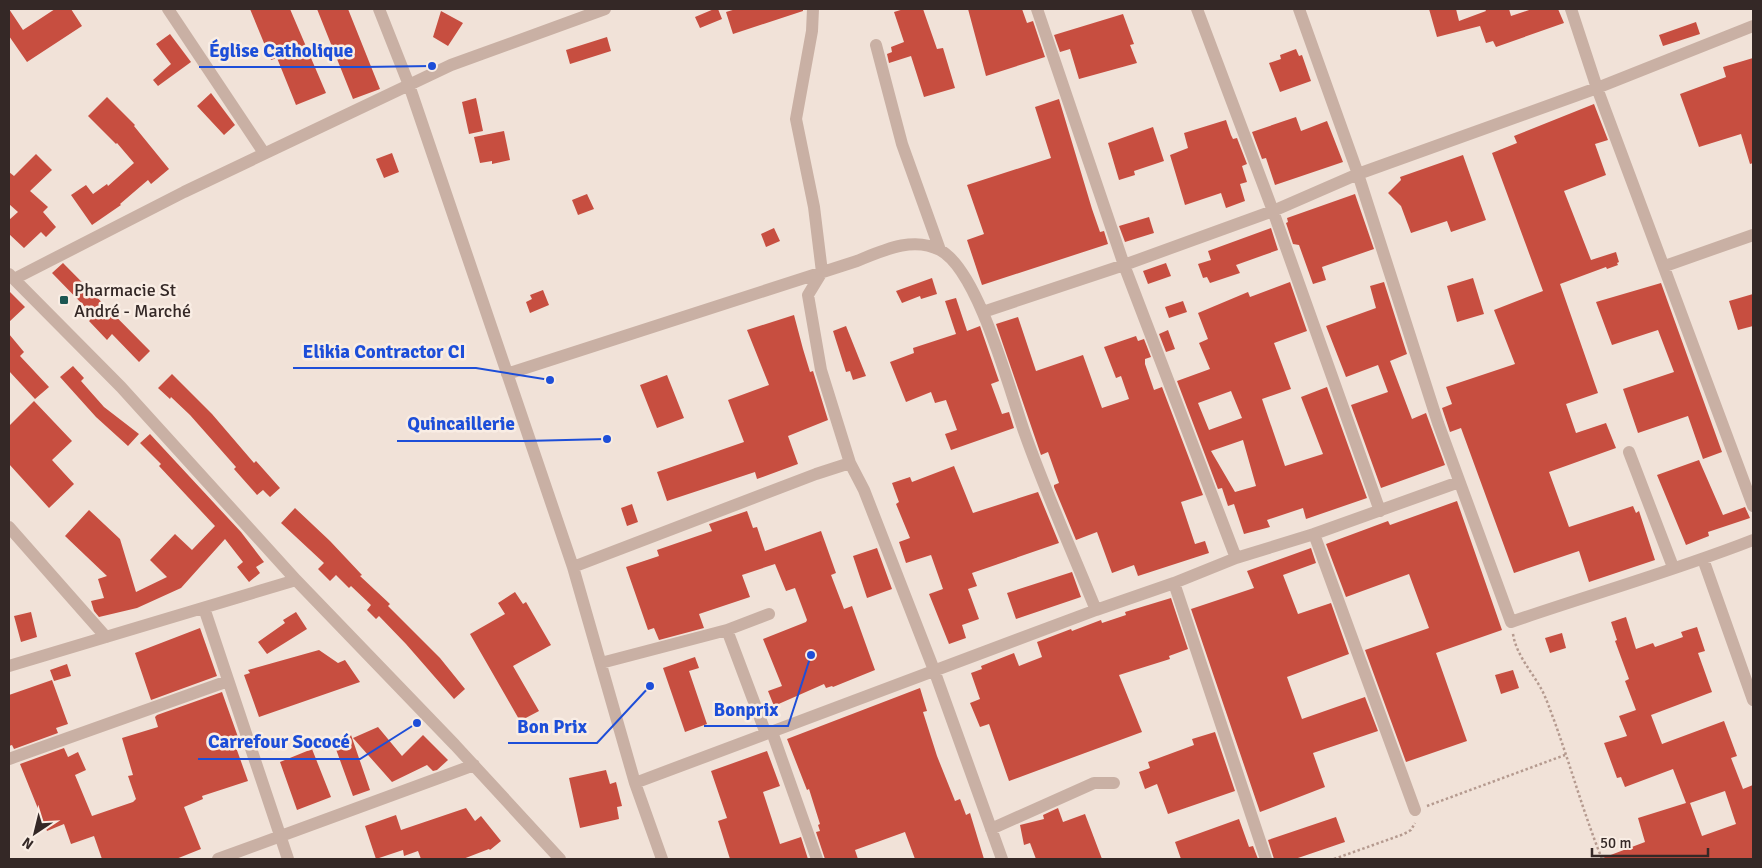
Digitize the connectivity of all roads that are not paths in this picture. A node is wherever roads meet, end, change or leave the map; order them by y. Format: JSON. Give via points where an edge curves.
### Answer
{"nodes":[{"id":1,"x":168,"y":9,"type":"edge"},
{"id":2,"x":379,"y":9,"type":"edge"},
{"id":3,"x":605,"y":9,"type":"edge"},
{"id":4,"x":812,"y":9,"type":"edge"},
{"id":5,"x":1036,"y":9,"type":"edge"},
{"id":6,"x":1197,"y":9,"type":"edge"},
{"id":7,"x":1299,"y":9,"type":"edge"},
{"id":8,"x":1571,"y":9,"type":"edge"},
{"id":9,"x":1753,"y":26,"type":"edge"},
{"id":10,"x":876,"y":45,"type":"dead end"},
{"id":11,"x":409,"y":85,"type":"junction"},
{"id":12,"x":1597,"y":88,"type":"junction"},
{"id":13,"x":264,"y":153,"type":"junction"},
{"id":14,"x":1358,"y":174,"type":"junction"},
{"id":15,"x":1273,"y":212,"type":"junction"},
{"id":16,"x":1753,"y":235,"type":"edge"},
{"id":17,"x":940,"y":250,"type":"junction"},
{"id":18,"x":1124,"y":265,"type":"junction"},
{"id":19,"x":1665,"y":266,"type":"junction"},
{"id":20,"x":822,"y":272,"type":"junction"},
{"id":21,"x":11,"y":276,"type":"edge"},
{"id":22,"x":983,"y":312,"type":"junction"},
{"id":23,"x":507,"y":374,"type":"junction"},
{"id":24,"x":1629,"y":452,"type":"dead end"},
{"id":25,"x":850,"y":463,"type":"junction"},
{"id":26,"x":1459,"y":482,"type":"junction"},
{"id":27,"x":1753,"y":506,"type":"edge"},
{"id":28,"x":1380,"y":511,"type":"junction"},
{"id":29,"x":9,"y":527,"type":"edge"},
{"id":30,"x":1314,"y":534,"type":"junction"},
{"id":31,"x":1753,"y":540,"type":"edge"},
{"id":32,"x":1236,"y":558,"type":"junction"},
{"id":33,"x":1703,"y":559,"type":"junction"},
{"id":34,"x":573,"y":566,"type":"junction"},
{"id":35,"x":1673,"y":567,"type":"junction"},
{"id":36,"x":296,"y":580,"type":"junction"},
{"id":37,"x":1174,"y":584,"type":"junction"},
{"id":38,"x":204,"y":608,"type":"junction"},
{"id":39,"x":1096,"y":610,"type":"junction"},
{"id":40,"x":769,"y":614,"type":"dead end"},
{"id":41,"x":727,"y":630,"type":"junction"},
{"id":42,"x":106,"y":637,"type":"junction"},
{"id":43,"x":601,"y":663,"type":"junction"},
{"id":44,"x":9,"y":666,"type":"edge"},
{"id":45,"x":934,"y":670,"type":"junction"},
{"id":46,"x":228,"y":681,"type":"junction"},
{"id":47,"x":1753,"y":700,"type":"edge"},
{"id":48,"x":769,"y":733,"type":"junction"},
{"id":49,"x":9,"y":759,"type":"edge"},
{"id":50,"x":474,"y":766,"type":"junction"},
{"id":51,"x":635,"y":783,"type":"junction"},
{"id":52,"x":1114,"y":783,"type":"dead end"},
{"id":53,"x":1415,"y":810,"type":"road end"},
{"id":54,"x":991,"y":830,"type":"junction"},
{"id":55,"x":280,"y":837,"type":"junction"},
{"id":56,"x":218,"y":859,"type":"edge"},
{"id":57,"x":288,"y":859,"type":"edge"},
{"id":58,"x":560,"y":859,"type":"edge"},
{"id":59,"x":662,"y":859,"type":"edge"},
{"id":60,"x":817,"y":859,"type":"edge"},
{"id":61,"x":1002,"y":859,"type":"edge"},
{"id":62,"x":1266,"y":859,"type":"edge"}],
"edges":[{"from":1,"to":13,"type":"street"},
{"from":2,"to":11,"type":"street"},
{"from":3,"to":11,"type":"street","via":[[451,65]]},
{"from":4,"to":20,"type":"street","via":[[812,31],[796,120],[814,207]]},
{"from":5,"to":18,"type":"street"},
{"from":6,"to":15,"type":"street"},
{"from":7,"to":14,"type":"street"},
{"from":8,"to":12,"type":"street"},
{"from":9,"to":12,"type":"street"},
{"from":10,"to":17,"type":"street","via":[[902,144]]},
{"from":11,"to":13,"type":"street"},
{"from":11,"to":23,"type":"street"},
{"from":12,"to":14,"type":"street"},
{"from":12,"to":19,"type":"street"},
{"from":13,"to":21,"type":"street"},
{"from":14,"to":15,"type":"street"},
{"from":14,"to":26,"type":"street"},
{"from":15,"to":18,"type":"street"},
{"from":15,"to":28,"type":"street"},
{"from":16,"to":19,"type":"street"},
{"from":17,"to":20,"type":"street","via":[[922,243],[894,246]]},
{"from":17,"to":22,"type":"street","via":[[958,267]]},
{"from":18,"to":22,"type":"street"},
{"from":18,"to":32,"type":"street"},
{"from":19,"to":27,"type":"street"},
{"from":20,"to":23,"type":"street"},
{"from":20,"to":25,"type":"street","via":[[808,295],[811,316],[821,370]]},
{"from":21,"to":36,"type":"street","via":[[122,387]]},
{"from":22,"to":39,"type":"street","via":[[1025,434]]},
{"from":23,"to":34,"type":"street"},
{"from":24,"to":35,"type":"street"},
{"from":25,"to":34,"type":"street"},
{"from":25,"to":45,"type":"street","via":[[864,490]]},
{"from":26,"to":28,"type":"street"},
{"from":26,"to":35,"type":"street","via":[[1511,622]]},
{"from":28,"to":30,"type":"street"},
{"from":29,"to":42,"type":"street"},
{"from":30,"to":32,"type":"street"},
{"from":30,"to":53,"type":"street"},
{"from":31,"to":33,"type":"street"},
{"from":32,"to":37,"type":"street"},
{"from":33,"to":35,"type":"street"},
{"from":33,"to":47,"type":"street"},
{"from":34,"to":43,"type":"street"},
{"from":36,"to":38,"type":"street"},
{"from":36,"to":50,"type":"street"},
{"from":37,"to":39,"type":"street"},
{"from":37,"to":62,"type":"street"},
{"from":38,"to":42,"type":"street"},
{"from":38,"to":46,"type":"street"},
{"from":39,"to":45,"type":"street"},
{"from":40,"to":41,"type":"street"},
{"from":41,"to":43,"type":"street"},
{"from":41,"to":48,"type":"street"},
{"from":42,"to":44,"type":"street"},
{"from":43,"to":51,"type":"street"},
{"from":45,"to":48,"type":"street"},
{"from":45,"to":54,"type":"street"},
{"from":46,"to":49,"type":"street"},
{"from":46,"to":55,"type":"street"},
{"from":48,"to":51,"type":"street"},
{"from":48,"to":60,"type":"street"},
{"from":50,"to":55,"type":"street"},
{"from":50,"to":58,"type":"street"},
{"from":51,"to":59,"type":"street"},
{"from":52,"to":54,"type":"street","via":[[1094,784]]},
{"from":54,"to":61,"type":"street"},
{"from":55,"to":56,"type":"street"},
{"from":55,"to":57,"type":"street"}]}
